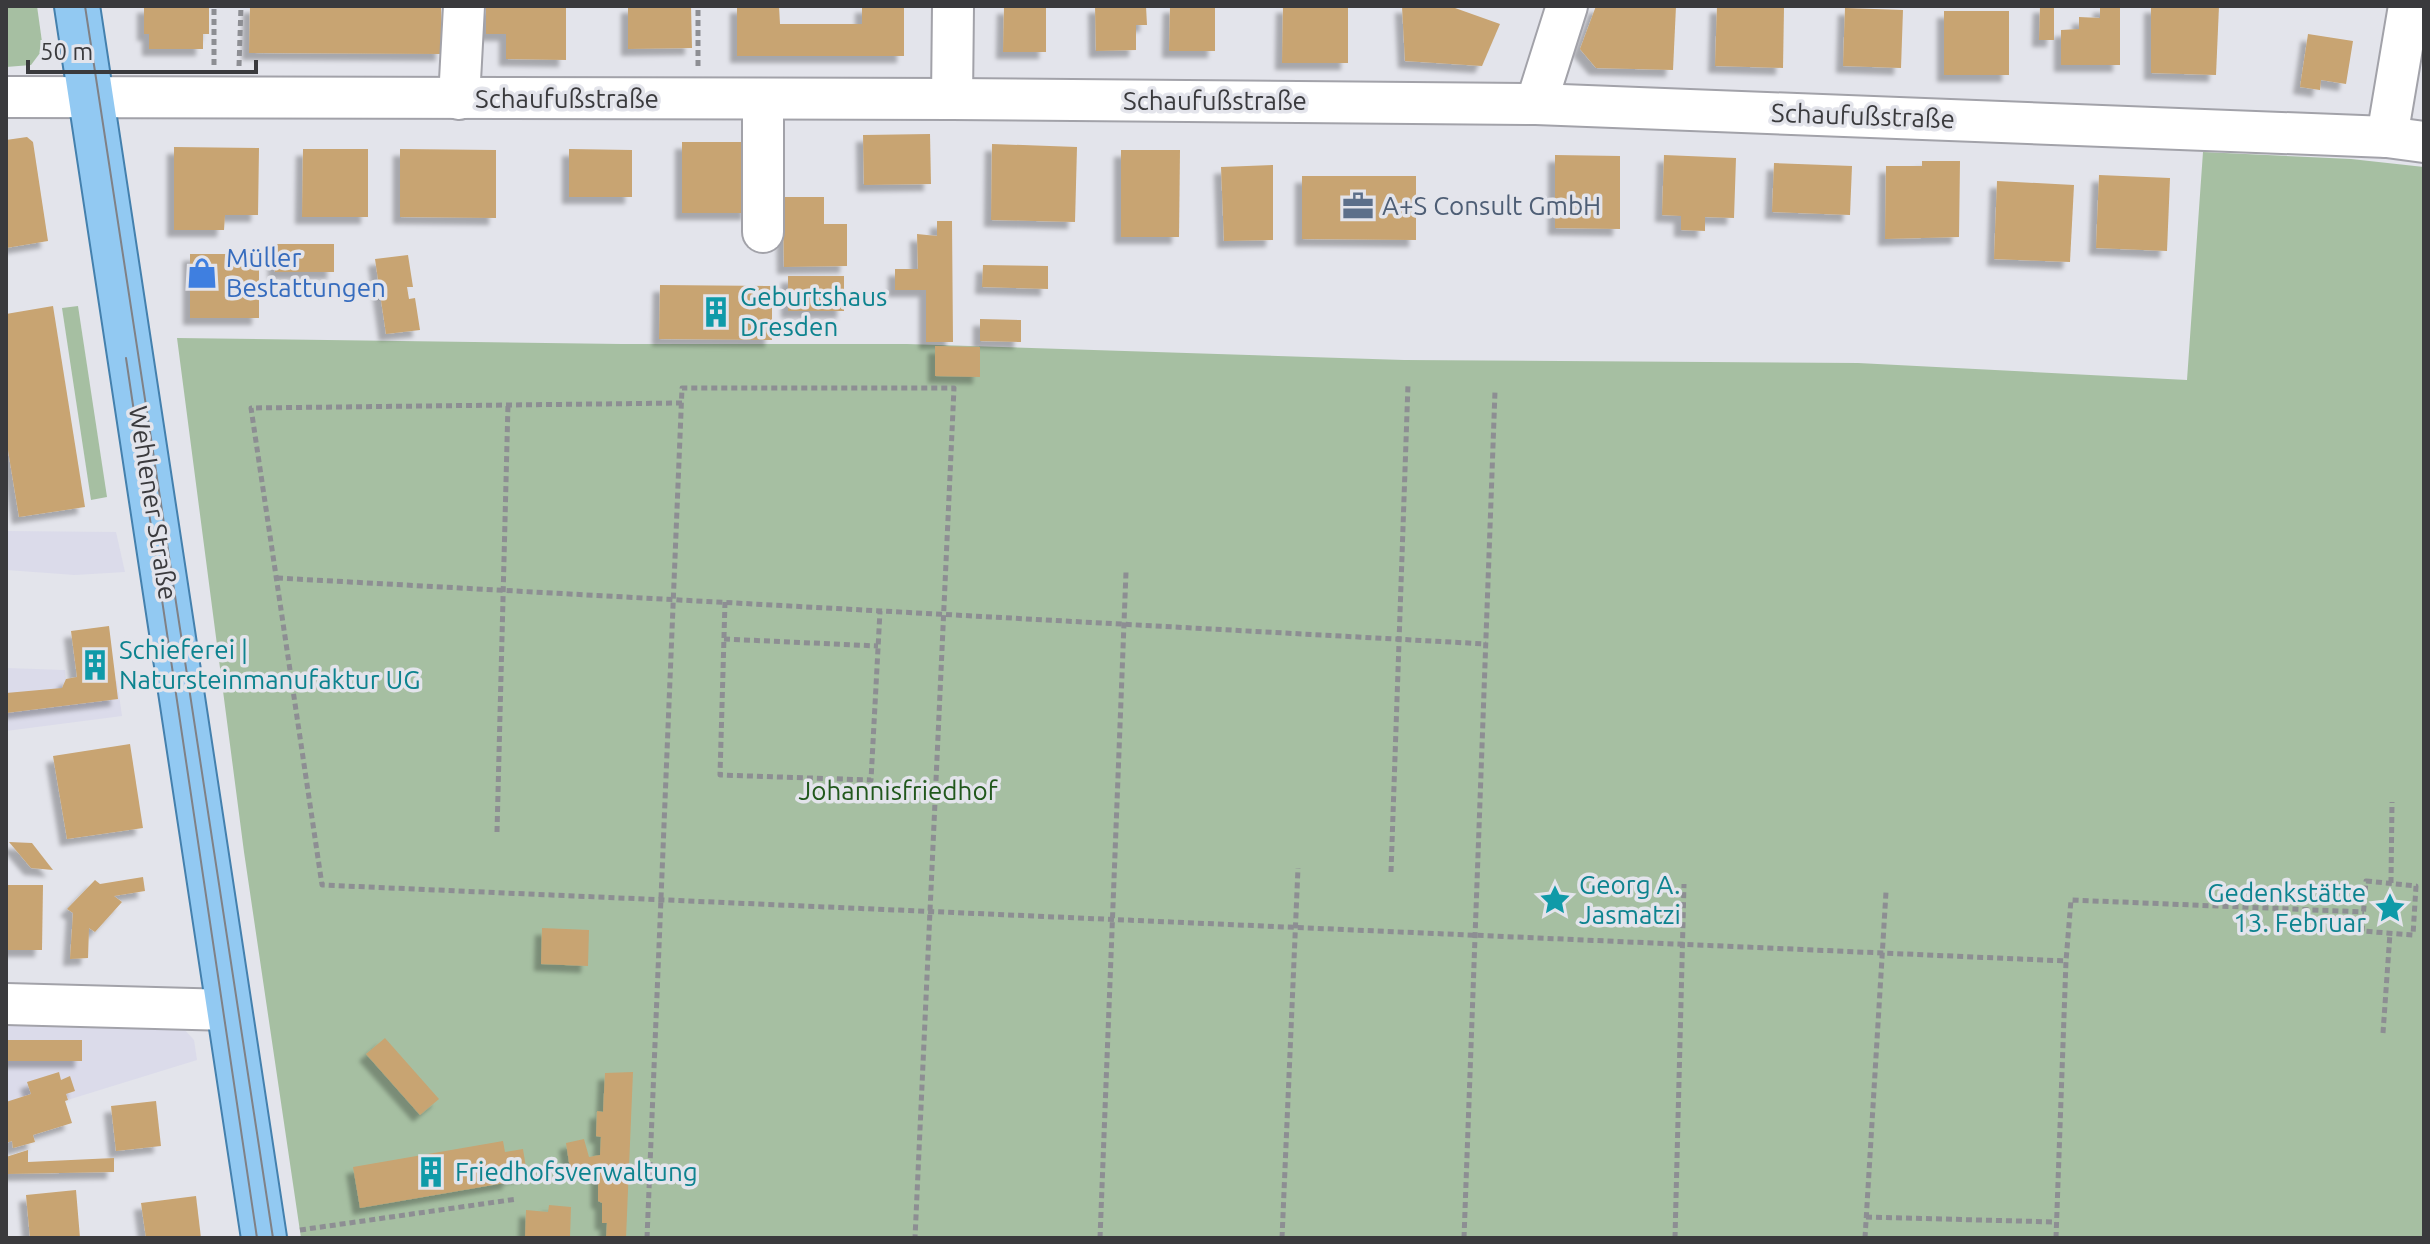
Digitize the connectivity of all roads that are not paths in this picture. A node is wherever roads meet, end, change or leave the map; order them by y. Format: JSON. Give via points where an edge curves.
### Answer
{"nodes":[{"id":1,"x":77,"y":6,"type":"edge"},
{"id":2,"x":464,"y":6,"type":"edge"},
{"id":3,"x":953,"y":6,"type":"edge"},
{"id":4,"x":1567,"y":6,"type":"edge"},
{"id":5,"x":2409,"y":6,"type":"edge"},
{"id":6,"x":6,"y":97,"type":"edge"},
{"id":7,"x":92,"y":99,"type":"junction"},
{"id":8,"x":459,"y":99,"type":"junction"},
{"id":9,"x":763,"y":99,"type":"junction"},
{"id":10,"x":952,"y":99,"type":"junction"},
{"id":11,"x":1536,"y":104,"type":"junction"},
{"id":12,"x":2406,"y":139,"type":"edge"},
{"id":13,"x":763,"y":232,"type":"dead end"},
{"id":14,"x":6,"y":1004,"type":"edge"},
{"id":15,"x":230,"y":1010,"type":"junction"},
{"id":16,"x":264,"y":1236,"type":"edge"}],
"edges":[{"from":1,"to":7,"type":"main road","name":"Wehlener Straße"},
{"from":2,"to":8,"type":"street"},
{"from":3,"to":10,"type":"street"},
{"from":4,"to":11,"type":"street"},
{"from":5,"to":12,"type":"street"},
{"from":6,"to":7,"type":"street","name":"Schaufußstraße"},
{"from":7,"to":8,"type":"street","name":"Schaufußstraße"},
{"from":7,"to":15,"type":"main road","name":"Wehlener Straße"},
{"from":8,"to":9,"type":"street","name":"Schaufußstraße"},
{"from":9,"to":10,"type":"street","name":"Schaufußstraße"},
{"from":9,"to":13,"type":"street"},
{"from":10,"to":11,"type":"street","name":"Schaufußstraße"},
{"from":11,"to":12,"type":"street","name":"Schaufußstraße"},
{"from":14,"to":15,"type":"street"},
{"from":15,"to":16,"type":"main road","name":"Wehlener Straße"}]}
